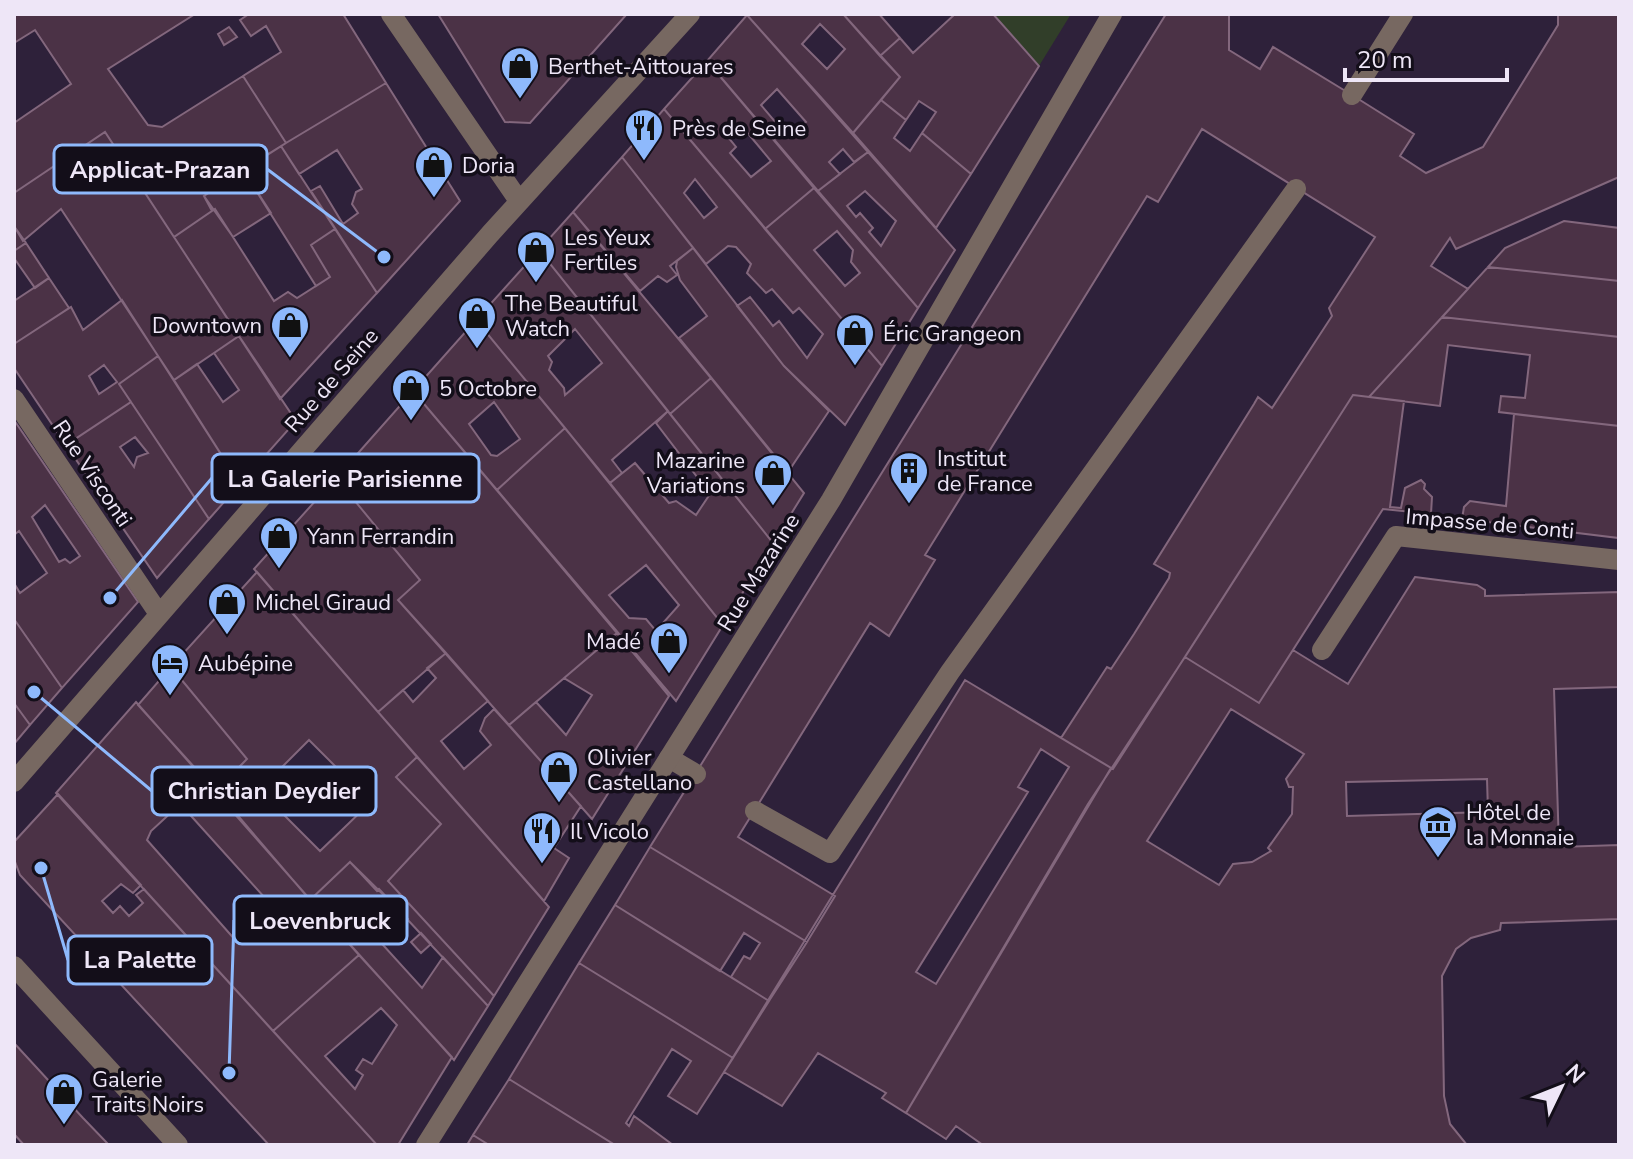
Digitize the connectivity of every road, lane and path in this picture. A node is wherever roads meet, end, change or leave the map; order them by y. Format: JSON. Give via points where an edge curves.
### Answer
{"nodes":[{"id":1,"x":391,"y":14,"type":"edge"},
{"id":2,"x":690,"y":14,"type":"edge"},
{"id":3,"x":1112,"y":14,"type":"edge"},
{"id":4,"x":1403,"y":14,"type":"edge"},
{"id":5,"x":1352,"y":95,"type":"dead end"},
{"id":6,"x":1296,"y":189,"type":"dead end"},
{"id":7,"x":519,"y":201,"type":"junction"},
{"id":8,"x":14,"y":399,"type":"edge"},
{"id":9,"x":1619,"y":560,"type":"edge"},
{"id":10,"x":159,"y":614,"type":"junction"},
{"id":11,"x":1322,"y":650,"type":"dead end"},
{"id":12,"x":669,"y":758,"type":"junction"},
{"id":13,"x":696,"y":774,"type":"dead end"},
{"id":14,"x":14,"y":782,"type":"edge"},
{"id":15,"x":755,"y":811,"type":"dead end"},
{"id":16,"x":14,"y":966,"type":"edge"},
{"id":17,"x":178,"y":1145,"type":"edge"},
{"id":18,"x":426,"y":1145,"type":"edge"}],
"edges":[{"from":1,"to":7,"type":"street"},
{"from":2,"to":7,"type":"street","name":"Rue de Seine"},
{"from":3,"to":12,"type":"street","name":"Rue Mazarine","via":[[831,500]]},
{"from":4,"to":5,"type":"street"},
{"from":6,"to":15,"type":"street","via":[[950,672],[830,853]]},
{"from":7,"to":10,"type":"street","name":"Rue de Seine"},
{"from":8,"to":10,"type":"street","name":"Rue Visconti"},
{"from":9,"to":11,"type":"street","name":"Impasse de Conti","via":[[1396,536]]},
{"from":10,"to":14,"type":"street","name":"Rue de Seine"},
{"from":12,"to":13,"type":"street"},
{"from":12,"to":18,"type":"street","name":"Rue Mazarine"},
{"from":16,"to":17,"type":"street"}]}
